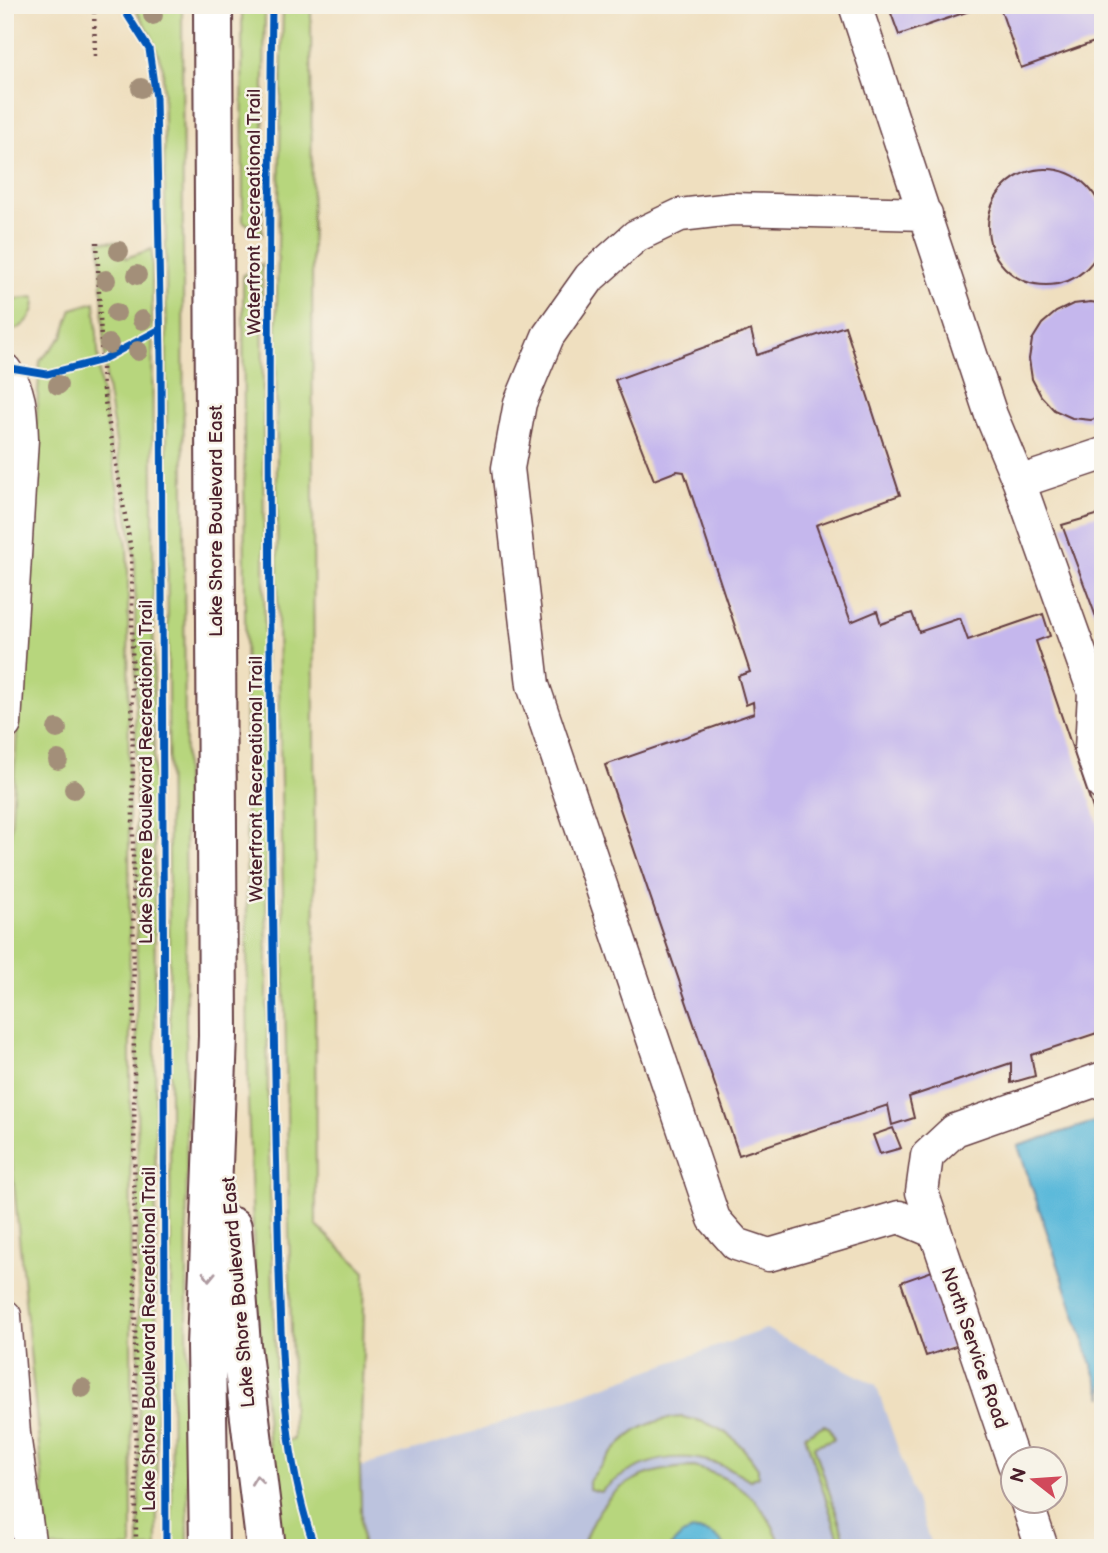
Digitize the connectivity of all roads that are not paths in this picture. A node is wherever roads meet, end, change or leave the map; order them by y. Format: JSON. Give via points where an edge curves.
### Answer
{"nodes":[{"id":1,"x":213,"y":5,"type":"edge"},
{"id":2,"x":855,"y":5,"type":"edge"},
{"id":3,"x":926,"y":214,"type":"junction"},
{"id":4,"x":5,"y":370,"type":"edge"},
{"id":5,"x":1103,"y":454,"type":"edge"},
{"id":6,"x":1019,"y":482,"type":"junction"},
{"id":7,"x":5,"y":724,"type":"edge"},
{"id":8,"x":1103,"y":785,"type":"edge"},
{"id":9,"x":218,"y":1037,"type":"junction"},
{"id":10,"x":1103,"y":1078,"type":"edge"},
{"id":11,"x":935,"y":1233,"type":"junction"},
{"id":12,"x":5,"y":1316,"type":"edge"},
{"id":13,"x":1006,"y":1444,"type":"edge"},
{"id":14,"x":1031,"y":1514,"type":"edge"},
{"id":15,"x":30,"y":1548,"type":"edge"},
{"id":16,"x":209,"y":1548,"type":"edge"},
{"id":17,"x":266,"y":1548,"type":"edge"},
{"id":18,"x":1042,"y":1548,"type":"edge"}],
"edges":[{"from":1,"to":9,"type":"highway","name":"Lake Shore Boulevard East"},
{"from":2,"to":3,"type":"street"},
{"from":3,"to":6,"type":"street","via":[[991,415]]},
{"from":3,"to":11,"type":"street","via":[[732,209],[680,215],[636,236],[590,277],[548,336],[520,402],[508,468],[533,685],[714,1219],[736,1244],[769,1255],[899,1217]]},
{"from":4,"to":7,"type":"street","via":[[20,399],[20,506]]},
{"from":5,"to":6,"type":"street"},
{"from":6,"to":8,"type":"street","via":[[1094,692],[1091,750]]},
{"from":9,"to":16,"type":"highway","name":"Lake Shore Boulevard East","one_way":true,"via":[[206,1346]]},
{"from":17,"to":9,"type":"highway","name":"Lake Shore Boulevard East","one_way":true,"via":[[241,1345]]},
{"from":10,"to":11,"type":"street","name":"North Service Road","via":[[955,1130],[928,1156],[922,1192]]},
{"from":11,"to":13,"type":"street","name":"North Service Road"},
{"from":12,"to":15,"type":"street","via":[[14,1434]]},
{"from":14,"to":18,"type":"street"}]}
